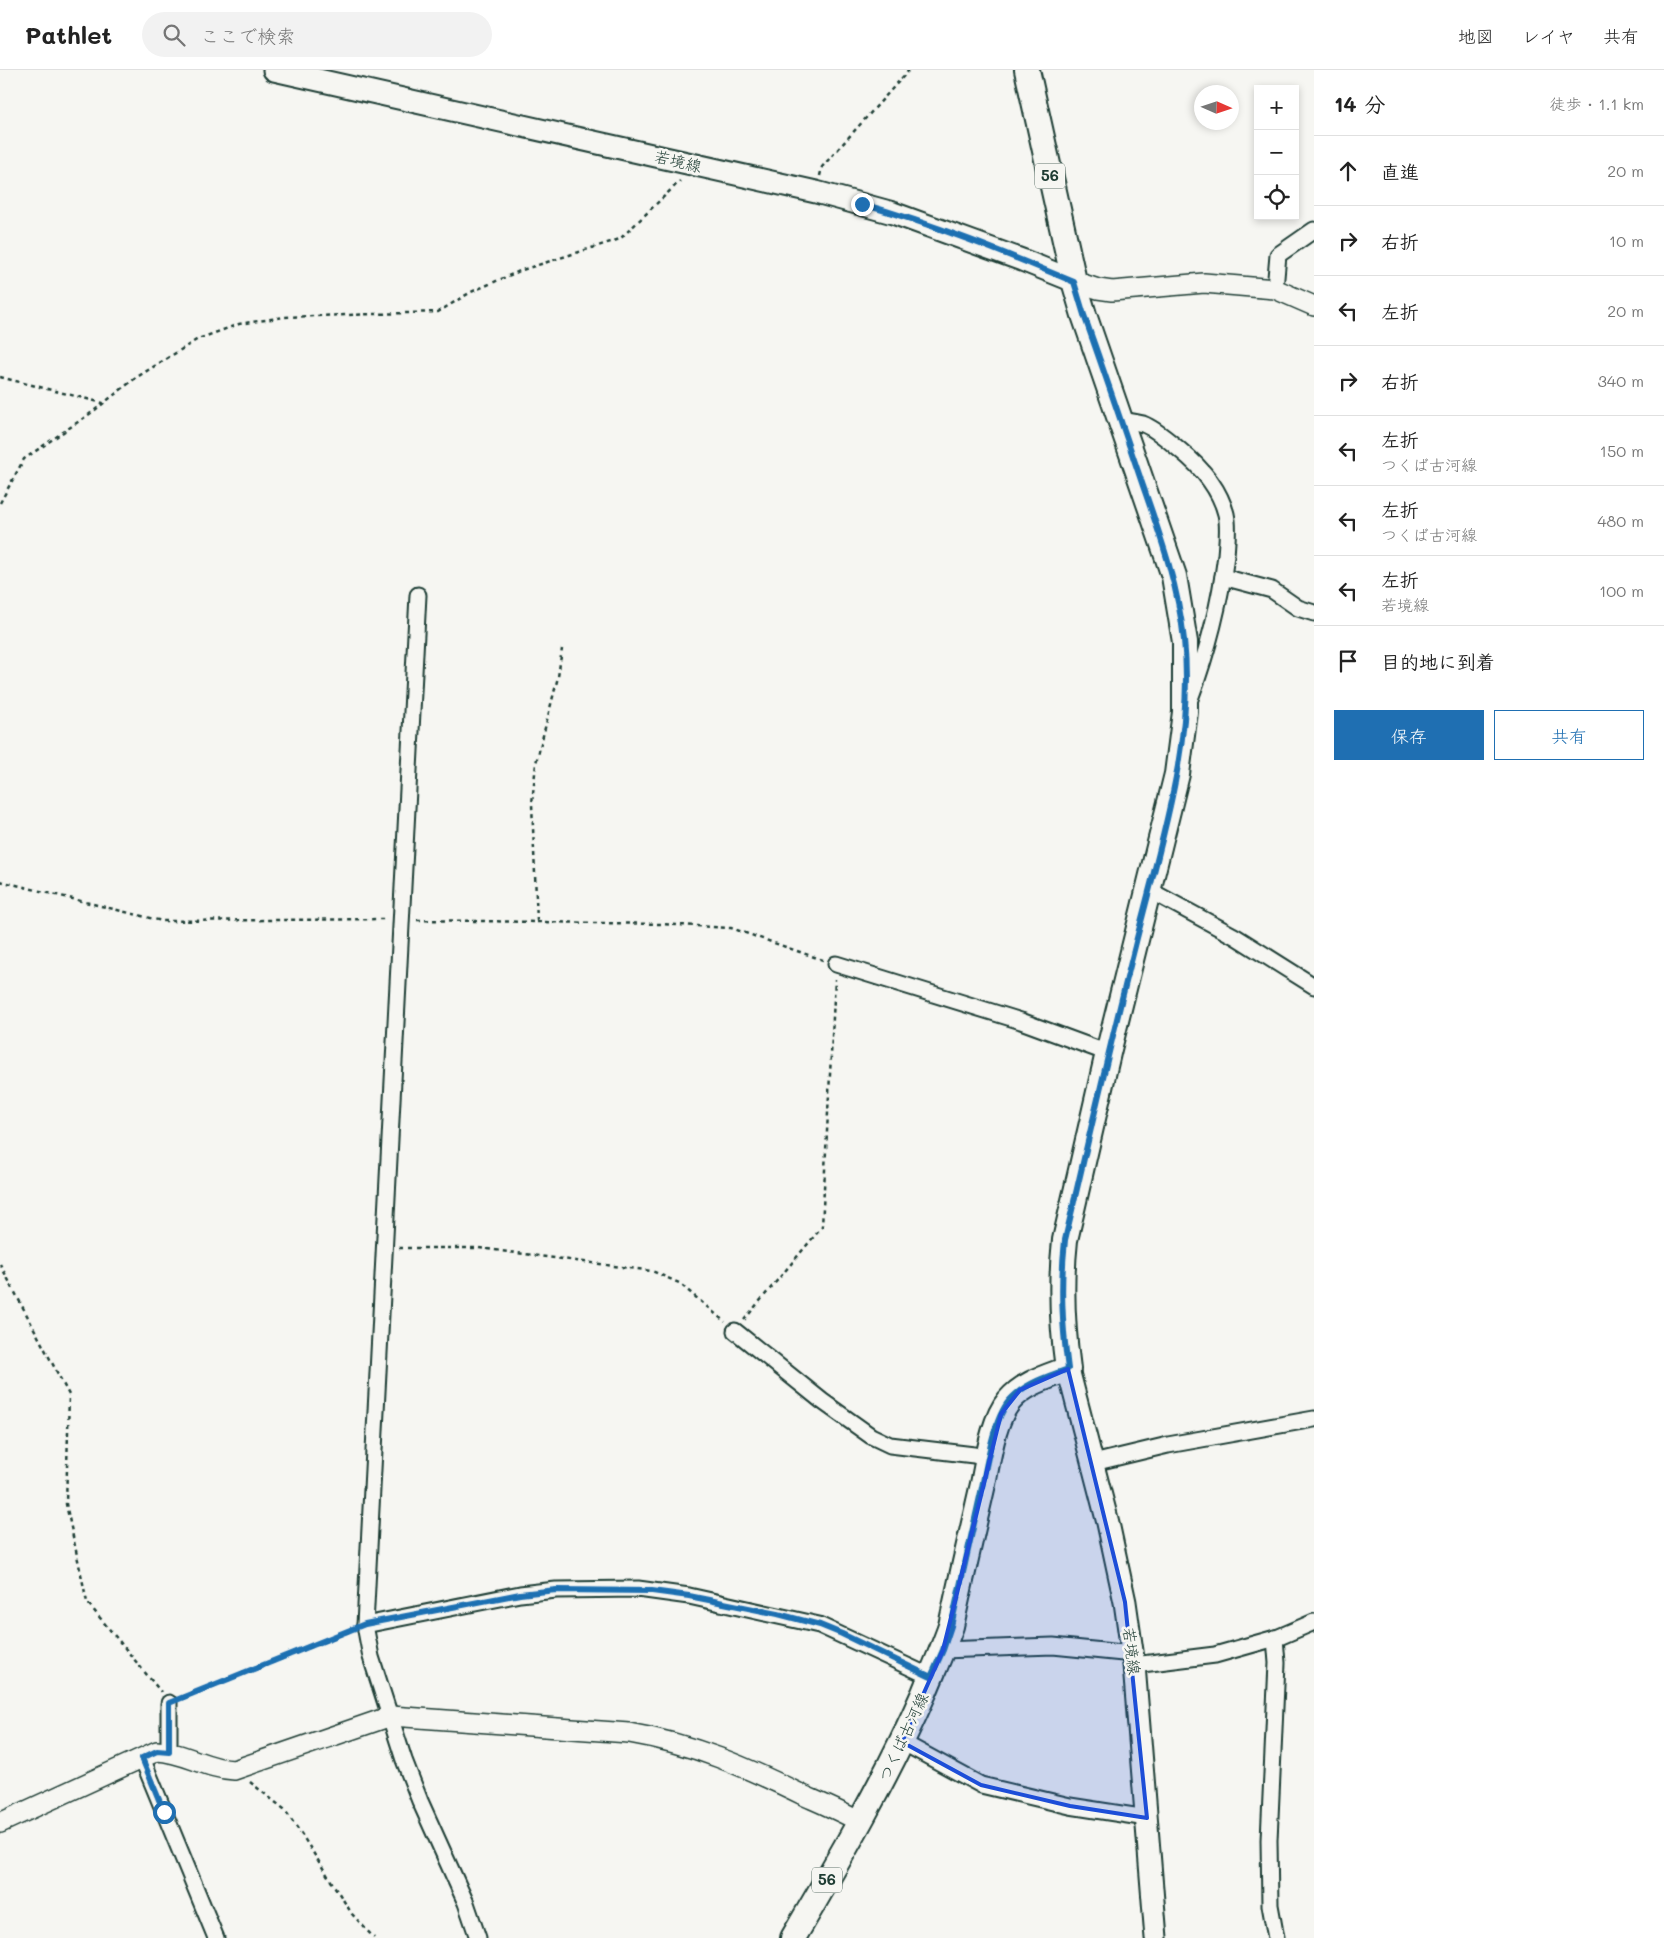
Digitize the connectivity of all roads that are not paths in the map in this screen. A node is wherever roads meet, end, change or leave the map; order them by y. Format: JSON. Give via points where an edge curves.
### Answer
{"nodes":[{"id":1,"x":274,"y":70,"type":"edge"},
{"id":2,"x":1027,"y":70,"type":"edge"},
{"id":3,"x":1314,"y":230,"type":"edge"},
{"id":4,"x":1074,"y":282,"type":"junction"},
{"id":5,"x":1275,"y":289,"type":"junction"},
{"id":6,"x":1314,"y":306,"type":"edge"},
{"id":7,"x":1120,"y":420,"type":"junction"},
{"id":8,"x":1223,"y":577,"type":"junction"},
{"id":9,"x":418,"y":595,"type":"dead end"},
{"id":10,"x":1314,"y":613,"type":"edge"},
{"id":11,"x":1185,"y":712,"type":"junction"},
{"id":12,"x":1149,"y":890,"type":"junction"},
{"id":13,"x":836,"y":964,"type":"road end"},
{"id":14,"x":1314,"y":986,"type":"edge"},
{"id":15,"x":1108,"y":1052,"type":"junction"},
{"id":16,"x":735,"y":1331,"type":"road end"},
{"id":17,"x":1068,"y":1369,"type":"junction"},
{"id":18,"x":1314,"y":1418,"type":"edge"},
{"id":19,"x":988,"y":1459,"type":"junction"},
{"id":20,"x":1093,"y":1463,"type":"junction"},
{"id":21,"x":1314,"y":1622,"type":"edge"},
{"id":22,"x":365,"y":1624,"type":"junction"},
{"id":23,"x":1275,"y":1638,"type":"junction"},
{"id":24,"x":943,"y":1650,"type":"junction"},
{"id":25,"x":1134,"y":1659,"type":"junction"},
{"id":26,"x":931,"y":1677,"type":"junction"},
{"id":27,"x":169,"y":1703,"type":"road end"},
{"id":28,"x":391,"y":1716,"type":"junction"},
{"id":29,"x":902,"y":1742,"type":"junction"},
{"id":30,"x":169,"y":1752,"type":"junction"},
{"id":31,"x":142,"y":1758,"type":"junction"},
{"id":32,"x":1147,"y":1818,"type":"junction"},
{"id":33,"x":860,"y":1822,"type":"junction"},
{"id":34,"x":0,"y":1823,"type":"edge"},
{"id":35,"x":216,"y":1938,"type":"edge"},
{"id":36,"x":478,"y":1938,"type":"edge"},
{"id":37,"x":793,"y":1938,"type":"edge"},
{"id":38,"x":1156,"y":1938,"type":"edge"},
{"id":39,"x":1276,"y":1938,"type":"edge"}],
"edges":[{"from":1,"to":4,"type":"main road","name":"若境線","via":[[816,192],[893,213]]},
{"from":2,"to":4,"type":"main road","number":"56"},
{"from":3,"to":5,"type":"street","via":[[1278,255]]},
{"from":4,"to":5,"type":"street","via":[[1112,291],[1204,283]]},
{"from":4,"to":7,"type":"main road","number":"56"},
{"from":5,"to":6,"type":"street"},
{"from":7,"to":8,"type":"street","via":[[1143,424],[1168,440],[1198,464],[1213,484],[1226,515],[1228,535]]},
{"from":7,"to":11,"type":"main road","number":"56","via":[[1174,576],[1184,642]]},
{"from":8,"to":10,"type":"street","via":[[1272,590],[1298,608]]},
{"from":8,"to":11,"type":"street","via":[[1205,657]]},
{"from":9,"to":22,"type":"street"},
{"from":11,"to":12,"type":"main road","number":"56","via":[[1177,774]]},
{"from":12,"to":14,"type":"street","via":[[1236,937]]},
{"from":12,"to":15,"type":"main road","number":"56"},
{"from":13,"to":15,"type":"street","via":[[1021,1021]]},
{"from":15,"to":17,"type":"main road","number":"56","via":[[1061,1270],[1062,1327]]},
{"from":16,"to":19,"type":"street","via":[[871,1436],[890,1445],[965,1453]]},
{"from":17,"to":19,"type":"main road","name":"つくば古河線","number":"56","via":[[1020,1390],[1008,1402],[1001,1414]]},
{"from":17,"to":20,"type":"main road","name":"若境線"},
{"from":18,"to":20,"type":"street","via":[[1168,1445]]},
{"from":19,"to":24,"type":"main road","name":"つくば古河線","number":"56"},
{"from":20,"to":25,"type":"main road","name":"若境線","via":[[1125,1602]]},
{"from":21,"to":23,"type":"street"},
{"from":22,"to":26,"type":"street","via":[[520,1594],[638,1589],[689,1596],[820,1625]]},
{"from":22,"to":28,"type":"street","via":[[371,1657]]},
{"from":23,"to":25,"type":"street","via":[[1216,1655]]},
{"from":23,"to":39,"type":"street","via":[[1270,1905]]},
{"from":24,"to":25,"type":"street","via":[[1053,1646]]},
{"from":24,"to":26,"type":"main road","name":"つくば古河線","number":"56"},
{"from":25,"to":32,"type":"main road","name":"若境線"},
{"from":26,"to":29,"type":"main road","name":"つくば古河線","number":"56"},
{"from":27,"to":30,"type":"street"},
{"from":28,"to":30,"type":"street","via":[[234,1770],[219,1769]]},
{"from":28,"to":33,"type":"street","via":[[594,1730],[659,1738],[714,1755],[774,1780]]},
{"from":28,"to":36,"type":"street","via":[[420,1800]]},
{"from":29,"to":32,"type":"street","via":[[981,1785],[1070,1806]]},
{"from":29,"to":33,"type":"main road","name":"つくば古河線","number":"56"},
{"from":30,"to":31,"type":"street","via":[[157,1751]]},
{"from":31,"to":34,"type":"street"},
{"from":31,"to":35,"type":"street"},
{"from":32,"to":38,"type":"main road","name":"若境線"},
{"from":33,"to":37,"type":"main road","name":"つくば古河線","number":"56"}]}
